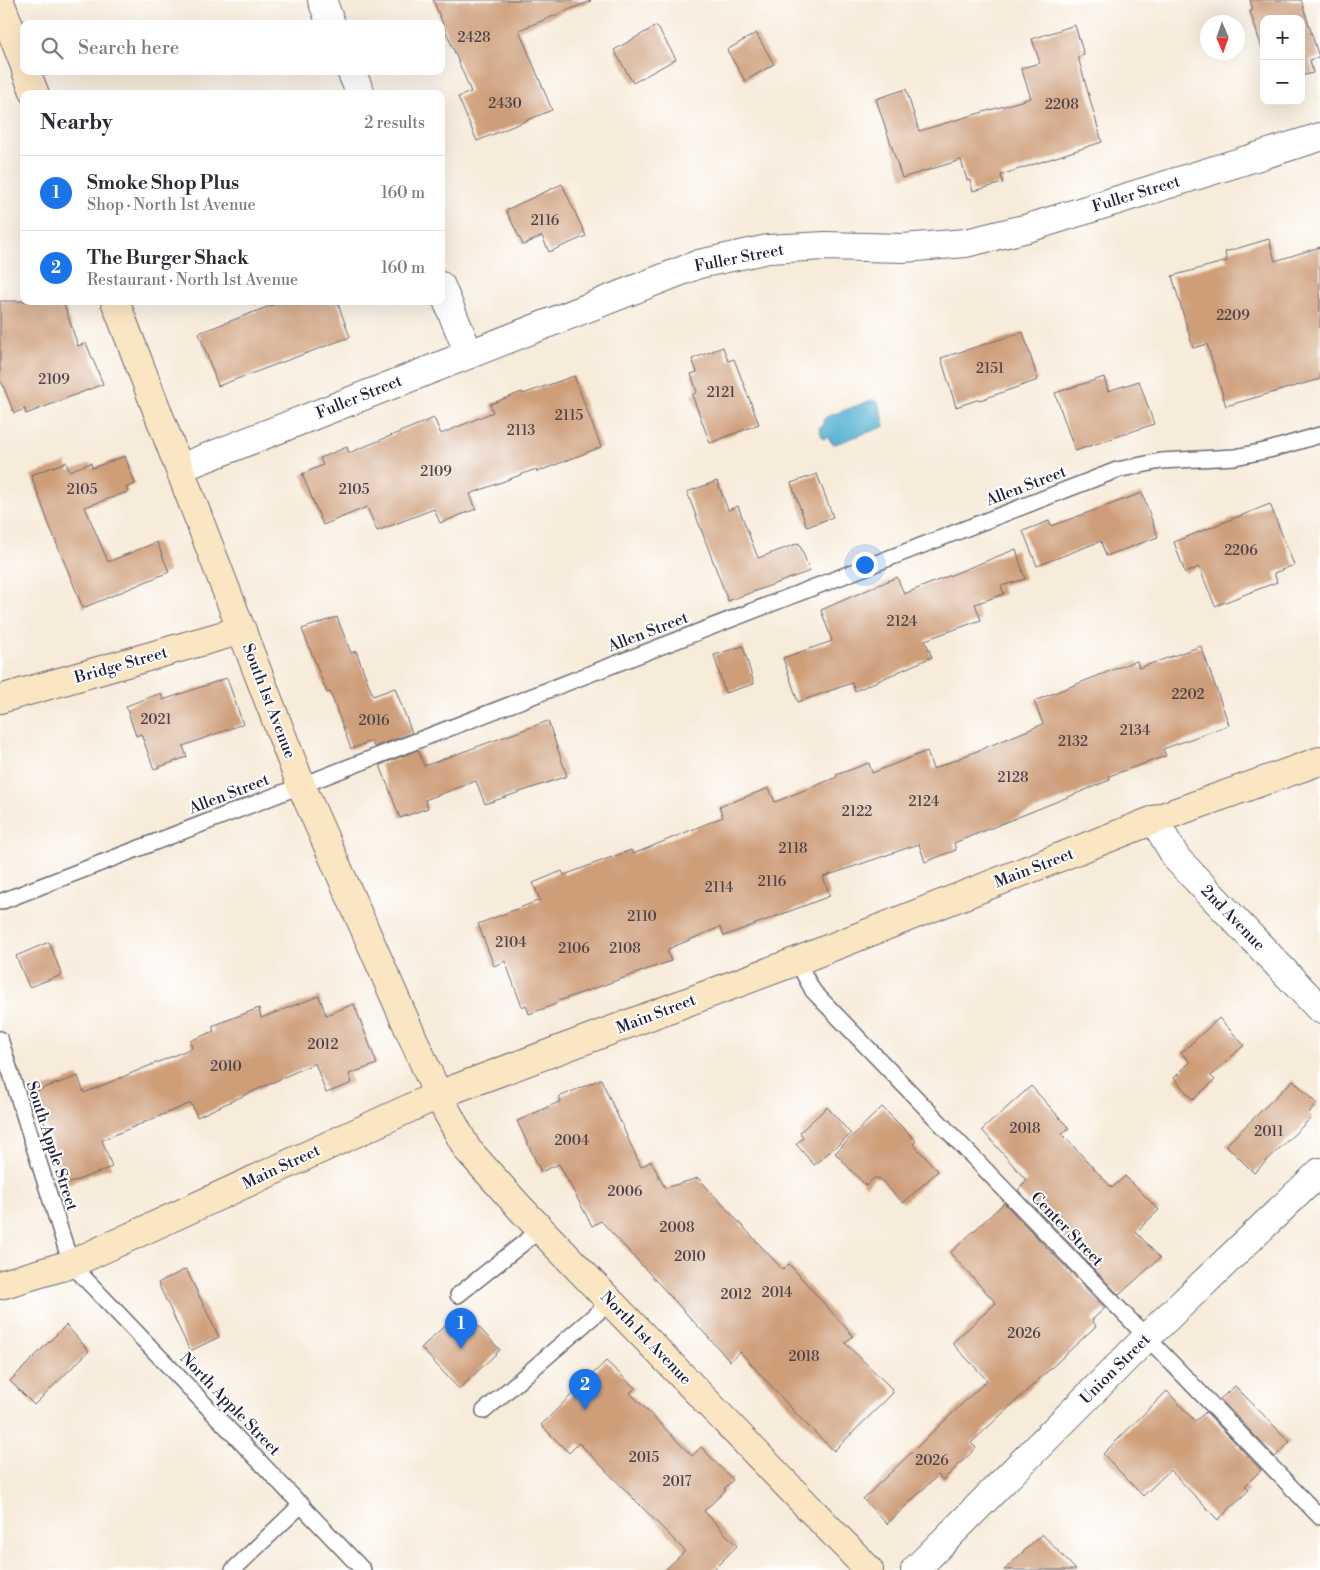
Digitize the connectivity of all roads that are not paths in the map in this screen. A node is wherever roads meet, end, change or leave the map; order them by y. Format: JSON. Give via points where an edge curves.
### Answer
{"nodes":[{"id":1,"x":322,"y":0,"type":"edge"},
{"id":2,"x":0,"y":2,"type":"edge"},
{"id":3,"x":330,"y":20,"type":"edge"},
{"id":4,"x":20,"y":54,"type":"edge"},
{"id":5,"x":28,"y":75,"type":"edge"},
{"id":6,"x":353,"y":75,"type":"edge"},
{"id":7,"x":33,"y":90,"type":"edge"},
{"id":8,"x":359,"y":90,"type":"edge"},
{"id":9,"x":1320,"y":137,"type":"edge"},
{"id":10,"x":445,"y":295,"type":"edge"},
{"id":11,"x":117,"y":305,"type":"edge"},
{"id":12,"x":470,"y":354,"type":"junction"},
{"id":13,"x":1320,"y":435,"type":"edge"},
{"id":14,"x":180,"y":468,"type":"junction"},
{"id":15,"x":242,"y":630,"type":"junction"},
{"id":16,"x":0,"y":699,"type":"edge"},
{"id":17,"x":1320,"y":761,"type":"edge"},
{"id":18,"x":301,"y":785,"type":"junction"},
{"id":19,"x":1154,"y":820,"type":"junction"},
{"id":20,"x":0,"y":902,"type":"edge"},
{"id":21,"x":797,"y":961,"type":"junction"},
{"id":22,"x":1320,"y":1009,"type":"edge"},
{"id":23,"x":0,"y":1039,"type":"edge"},
{"id":24,"x":438,"y":1095,"type":"junction"},
{"id":25,"x":1320,"y":1172,"type":"edge"},
{"id":26,"x":540,"y":1228,"type":"junction"},
{"id":27,"x":71,"y":1264,"type":"junction"},
{"id":28,"x":0,"y":1285,"type":"edge"},
{"id":29,"x":458,"y":1296,"type":"dead end"},
{"id":30,"x":610,"y":1302,"type":"junction"},
{"id":31,"x":1147,"y":1337,"type":"junction"},
{"id":32,"x":484,"y":1411,"type":"dead end"},
{"id":33,"x":302,"y":1504,"type":"junction"},
{"id":34,"x":1320,"y":1517,"type":"edge"},
{"id":35,"x":233,"y":1570,"type":"edge"},
{"id":36,"x":363,"y":1570,"type":"edge"},
{"id":37,"x":869,"y":1570,"type":"edge"},
{"id":38,"x":914,"y":1570,"type":"edge"}],
"edges":[{"from":1,"to":3,"type":"street"},
{"from":2,"to":4,"type":"main road"},
{"from":5,"to":7,"type":"main road"},
{"from":6,"to":8,"type":"street"},
{"from":9,"to":12,"type":"street","name":"Fuller Street","via":[[1028,228],[966,242],[903,248],[825,246],[768,250],[699,264]]},
{"from":10,"to":12,"type":"street"},
{"from":11,"to":14,"type":"main road","name":"South 1st Avenue"},
{"from":12,"to":14,"type":"street","name":"Fuller Street"},
{"from":13,"to":18,"type":"lane","name":"Allen Street","via":[[1235,457],[1161,461],[1117,470]]},
{"from":14,"to":15,"type":"main road","name":"South 1st Avenue"},
{"from":15,"to":16,"type":"main road","name":"Bridge Street"},
{"from":15,"to":18,"type":"main road","name":"South 1st Avenue"},
{"from":17,"to":19,"type":"main road","name":"Main Street"},
{"from":18,"to":20,"type":"lane","name":"Allen Street"},
{"from":18,"to":24,"type":"main road","name":"South 1st Avenue"},
{"from":19,"to":21,"type":"main road","name":"Main Street"},
{"from":19,"to":22,"type":"street","name":"2nd Avenue","via":[[1177,859]]},
{"from":21,"to":24,"type":"main road","name":"Main Street"},
{"from":21,"to":31,"type":"lane","name":"Center Street","via":[[813,991]]},
{"from":23,"to":27,"type":"lane","name":"South Apple Street"},
{"from":24,"to":26,"type":"main road","name":"North 1st Avenue","via":[[467,1149]]},
{"from":24,"to":27,"type":"main road","name":"Main Street"},
{"from":25,"to":31,"type":"street","name":"Union Street"},
{"from":26,"to":29,"type":"lane"},
{"from":26,"to":30,"type":"main road","name":"North 1st Avenue"},
{"from":27,"to":28,"type":"main road","name":"Main Street"},
{"from":27,"to":33,"type":"lane","name":"North Apple Street"},
{"from":30,"to":32,"type":"lane"},
{"from":30,"to":37,"type":"main road","name":"North 1st Avenue"},
{"from":31,"to":34,"type":"lane","name":"Center Street"},
{"from":31,"to":38,"type":"street","name":"Union Street"},
{"from":33,"to":35,"type":"lane"},
{"from":33,"to":36,"type":"lane","name":"North Apple Street"}]}
